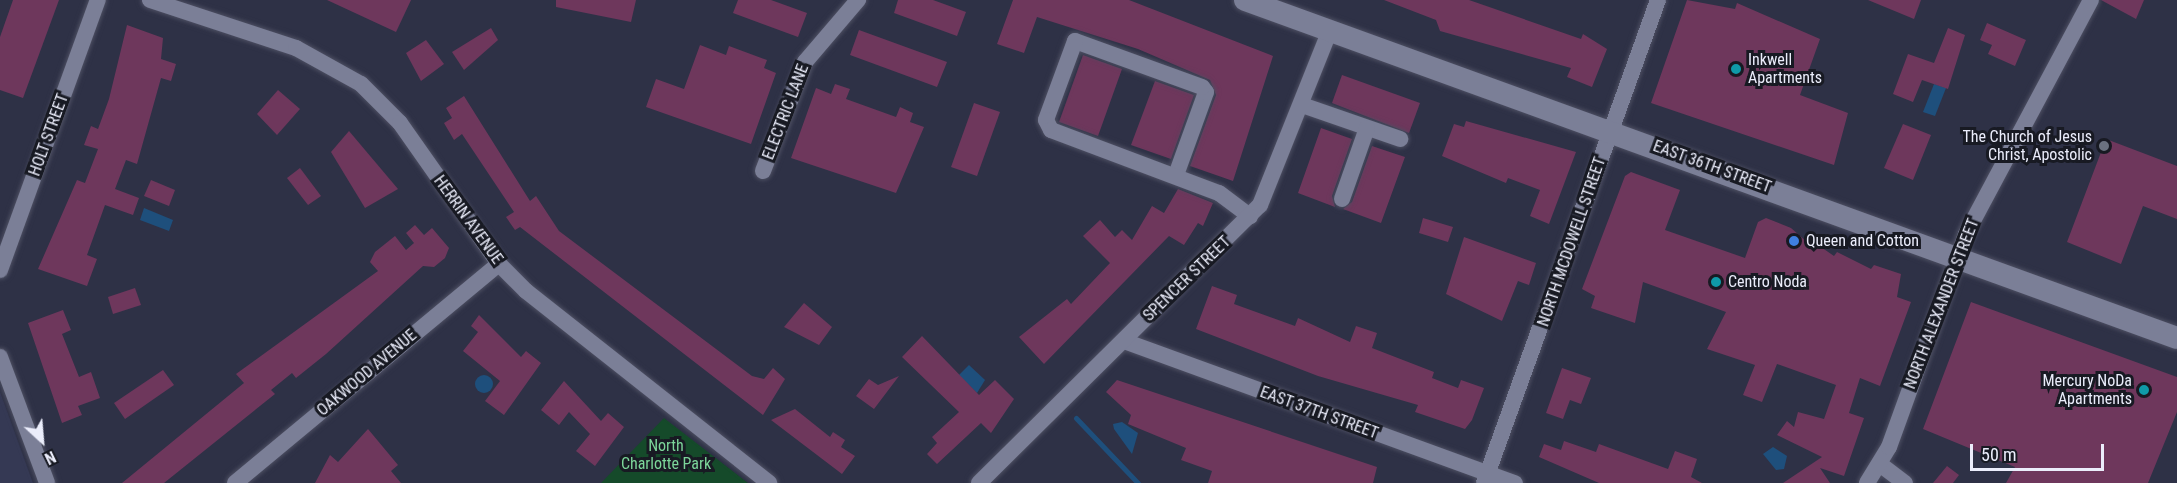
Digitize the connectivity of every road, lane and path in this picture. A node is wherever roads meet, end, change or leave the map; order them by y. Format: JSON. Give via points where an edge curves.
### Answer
{"nodes":[{"id":1,"x":98,"y":0,"type":"edge"},
{"id":2,"x":150,"y":0,"type":"edge"},
{"id":3,"x":858,"y":0,"type":"edge"},
{"id":4,"x":1658,"y":0,"type":"edge"},
{"id":5,"x":2091,"y":0,"type":"edge"},
{"id":6,"x":1259,"y":3,"type":"edge"},
{"id":7,"x":1330,"y":30,"type":"junction"},
{"id":8,"x":1302,"y":105,"type":"junction"},
{"id":9,"x":1367,"y":128,"type":"junction"},
{"id":10,"x":1611,"y":131,"type":"junction"},
{"id":11,"x":1400,"y":140,"type":"dead end"},
{"id":12,"x":763,"y":171,"type":"dead end"},
{"id":13,"x":1176,"y":175,"type":"junction"},
{"id":14,"x":1342,"y":199,"type":"dead end"},
{"id":15,"x":1250,"y":216,"type":"junction"},
{"id":16,"x":1957,"y":256,"type":"junction"},
{"id":17,"x":499,"y":264,"type":"junction"},
{"id":18,"x":0,"y":270,"type":"edge"},
{"id":19,"x":2175,"y":334,"type":"edge"},
{"id":20,"x":1124,"y":341,"type":"junction"},
{"id":21,"x":0,"y":357,"type":"edge"},
{"id":22,"x":1881,"y":465,"type":"junction"},
{"id":23,"x":1486,"y":478,"type":"edge"},
{"id":24,"x":47,"y":483,"type":"edge"},
{"id":25,"x":235,"y":483,"type":"edge"},
{"id":26,"x":769,"y":483,"type":"edge"},
{"id":27,"x":979,"y":483,"type":"edge"},
{"id":28,"x":1515,"y":483,"type":"edge"},
{"id":29,"x":1867,"y":483,"type":"edge"},
{"id":30,"x":1905,"y":483,"type":"edge"}],
"edges":[{"from":1,"to":18,"type":"street","name":"HOLT STREET"},
{"from":2,"to":17,"type":"street","name":"HERRIN AVENUE","via":[[296,48],[361,84],[399,123]]},
{"from":3,"to":12,"type":"street","name":"ELECTRIC LANE","via":[[805,62]]},
{"from":4,"to":10,"type":"street","name":"NORTH MCDOWELL STREET"},
{"from":5,"to":16,"type":"street","name":"NORTH ALEXANDER STREET"},
{"from":6,"to":7,"type":"street","name":"EAST 36TH STREET"},
{"from":7,"to":8,"type":"street","name":"SPENCER STREET"},
{"from":7,"to":10,"type":"street","name":"EAST 36TH STREET"},
{"from":8,"to":9,"type":"street"},
{"from":8,"to":15,"type":"street","name":"SPENCER STREET","via":[[1268,193]]},
{"from":9,"to":11,"type":"street"},
{"from":9,"to":14,"type":"street"},
{"from":10,"to":16,"type":"street","name":"EAST 36TH STREET"},
{"from":10,"to":23,"type":"street","name":"NORTH MCDOWELL STREET"},
{"from":13,"to":13,"type":"street","via":[[1051,130],[1046,120],[1076,41],[1202,87],[1206,92]]},
{"from":13,"to":15,"type":"street","via":[[1220,193]]},
{"from":15,"to":20,"type":"street","name":"SPENCER STREET"},
{"from":16,"to":19,"type":"street","name":"EAST 36TH STREET"},
{"from":16,"to":22,"type":"street","name":"NORTH ALEXANDER STREET"},
{"from":17,"to":25,"type":"street","name":"OAKWOOD AVENUE"},
{"from":17,"to":26,"type":"street","name":"HERRIN AVENUE","via":[[557,319]]},
{"from":20,"to":23,"type":"street","name":"EAST 37TH STREET"},
{"from":20,"to":27,"type":"street","name":"SPENCER STREET"},
{"from":21,"to":24,"type":"street"},
{"from":22,"to":29,"type":"street","name":"NORTH ALEXANDER STREET"},
{"from":22,"to":30,"type":"street"},
{"from":23,"to":28,"type":"street","name":"EAST 37TH STREET"}]}
